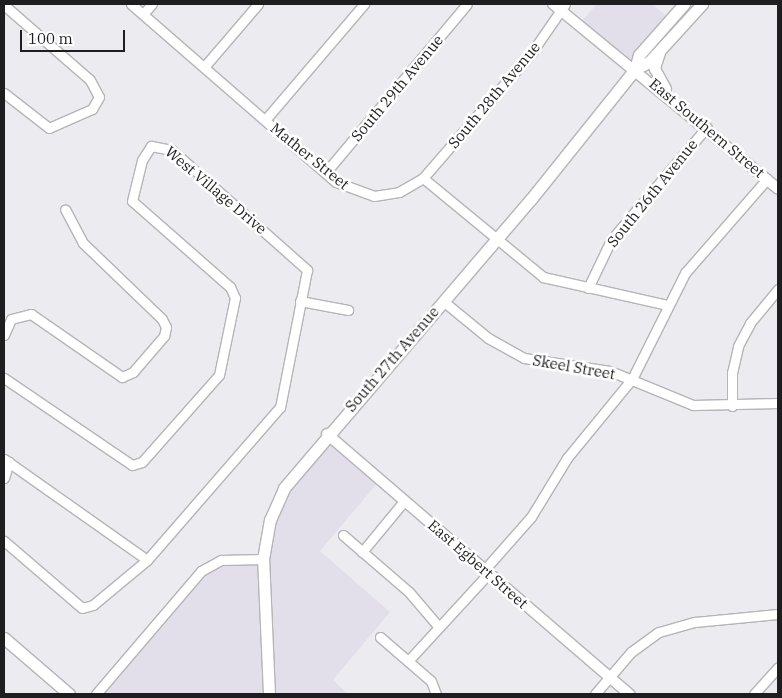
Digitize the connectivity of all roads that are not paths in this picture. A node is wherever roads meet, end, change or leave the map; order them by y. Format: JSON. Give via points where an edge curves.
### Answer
{"nodes":[{"id":1,"x":131,"y":4,"type":"edge"},
{"id":2,"x":152,"y":4,"type":"edge"},
{"id":3,"x":258,"y":4,"type":"edge"},
{"id":4,"x":364,"y":4,"type":"edge"},
{"id":5,"x":468,"y":4,"type":"edge"},
{"id":6,"x":684,"y":4,"type":"edge"},
{"id":7,"x":702,"y":4,"type":"edge"},
{"id":8,"x":4,"y":5,"type":"edge"},
{"id":9,"x":560,"y":5,"type":"edge"},
{"id":10,"x":143,"y":14,"type":"junction"},
{"id":11,"x":662,"y":48,"type":"junction"},
{"id":12,"x":204,"y":67,"type":"junction"},
{"id":13,"x":634,"y":69,"type":"junction"},
{"id":14,"x":4,"y":93,"type":"edge"},
{"id":15,"x":676,"y":102,"type":"junction"},
{"id":16,"x":265,"y":120,"type":"junction"},
{"id":17,"x":707,"y":127,"type":"junction"},
{"id":18,"x":326,"y":172,"type":"junction"},
{"id":19,"x":422,"y":178,"type":"junction"},
{"id":20,"x":768,"y":179,"type":"junction"},
{"id":21,"x":778,"y":188,"type":"edge"},
{"id":22,"x":65,"y":209,"type":"dead end"},
{"id":23,"x":494,"y":240,"type":"junction"},
{"id":24,"x":588,"y":288,"type":"junction"},
{"id":25,"x":778,"y":289,"type":"edge"},
{"id":26,"x":443,"y":300,"type":"junction"},
{"id":27,"x":300,"y":301,"type":"junction"},
{"id":28,"x":667,"y":305,"type":"junction"},
{"id":29,"x":348,"y":310,"type":"dead end"},
{"id":30,"x":4,"y":335,"type":"edge"},
{"id":31,"x":4,"y":378,"type":"edge"},
{"id":32,"x":632,"y":379,"type":"junction"},
{"id":33,"x":778,"y":403,"type":"edge"},
{"id":34,"x":732,"y":406,"type":"junction"},
{"id":35,"x":328,"y":434,"type":"junction"},
{"id":36,"x":6,"y":460,"type":"edge"},
{"id":37,"x":4,"y":478,"type":"edge"},
{"id":38,"x":404,"y":501,"type":"junction"},
{"id":39,"x":343,"y":535,"type":"dead end"},
{"id":40,"x":4,"y":541,"type":"edge"},
{"id":41,"x":362,"y":552,"type":"junction"},
{"id":42,"x":263,"y":559,"type":"junction"},
{"id":43,"x":147,"y":560,"type":"junction"},
{"id":44,"x":487,"y":571,"type":"junction"},
{"id":45,"x":778,"y":614,"type":"edge"},
{"id":46,"x":438,"y":626,"type":"junction"},
{"id":47,"x":380,"y":637,"type":"dead end"},
{"id":48,"x":4,"y":638,"type":"edge"},
{"id":49,"x":408,"y":661,"type":"junction"},
{"id":50,"x":778,"y":667,"type":"edge"},
{"id":51,"x":609,"y":678,"type":"junction"},
{"id":52,"x":69,"y":694,"type":"edge"},
{"id":53,"x":96,"y":694,"type":"edge"},
{"id":54,"x":269,"y":694,"type":"edge"},
{"id":55,"x":436,"y":694,"type":"edge"},
{"id":56,"x":595,"y":694,"type":"edge"},
{"id":57,"x":629,"y":694,"type":"edge"},
{"id":58,"x":754,"y":694,"type":"edge"}],
"edges":[{"from":1,"to":10,"type":"street","name":"Mather Street"},
{"from":2,"to":10,"type":"street"},
{"from":3,"to":12,"type":"street"},
{"from":4,"to":16,"type":"street"},
{"from":5,"to":18,"type":"street","name":"South 29th Avenue"},
{"from":6,"to":13,"type":"main road","name":"South 27th Avenue","via":[[640,55]]},
{"from":7,"to":11,"type":"main road","name":"South 27th Avenue"},
{"from":8,"to":14,"type":"street","via":[[90,80],[99,97],[92,109],[49,128]]},
{"from":9,"to":13,"type":"street","name":"East Southern Street"},
{"from":9,"to":19,"type":"street","name":"South 28th Avenue","via":[[532,52]]},
{"from":10,"to":12,"type":"street","name":"Mather Street"},
{"from":11,"to":13,"type":"main road","name":"South 27th Avenue","via":[[649,62]]},
{"from":11,"to":15,"type":"street","via":[[656,74]]},
{"from":12,"to":16,"type":"street","name":"Mather Street"},
{"from":13,"to":15,"type":"street","name":"East Southern Street"},
{"from":13,"to":23,"type":"main road","name":"South 27th Avenue"},
{"from":15,"to":17,"type":"street","name":"East Southern Street"},
{"from":16,"to":18,"type":"street","name":"Mather Street"},
{"from":17,"to":20,"type":"street","name":"East Southern Street"},
{"from":17,"to":24,"type":"street","name":"South 26th Avenue","via":[[625,221]]},
{"from":18,"to":19,"type":"street","name":"Mather Street","via":[[349,190],[374,196],[399,192]]},
{"from":19,"to":23,"type":"street"},
{"from":20,"to":21,"type":"street","name":"East Southern Street"},
{"from":20,"to":28,"type":"street","via":[[686,273]]},
{"from":22,"to":30,"type":"street","via":[[83,243],[162,319],[166,327],[164,336],[133,372],[122,377],[30,314],[10,319]]},
{"from":23,"to":24,"type":"street","via":[[543,277]]},
{"from":23,"to":26,"type":"main road","name":"South 27th Avenue"},
{"from":24,"to":28,"type":"street","via":[[626,292]]},
{"from":25,"to":34,"type":"street","via":[[750,322],[738,346],[732,373]]},
{"from":26,"to":32,"type":"street","name":"Skeel Street","via":[[514,354]]},
{"from":26,"to":35,"type":"main road","name":"South 27th Avenue"},
{"from":27,"to":29,"type":"street"},
{"from":27,"to":31,"type":"street","name":"West Village Drive","via":[[307,272],[304,265],[172,150],[155,145],[144,153],[132,201],[232,291],[235,298],[219,375],[142,462],[132,465]]},
{"from":27,"to":43,"type":"street","name":"West Village Drive","via":[[280,407]]},
{"from":28,"to":32,"type":"street"},
{"from":32,"to":34,"type":"street","name":"Skeel Street","via":[[683,402]]},
{"from":32,"to":44,"type":"street","via":[[567,458],[535,511]]},
{"from":33,"to":34,"type":"street","name":"Skeel Street"},
{"from":35,"to":38,"type":"street","name":"East Egbert Street"},
{"from":35,"to":42,"type":"main road","name":"South 27th Avenue","via":[[278,498]]},
{"from":36,"to":37,"type":"street"},
{"from":36,"to":43,"type":"street"},
{"from":38,"to":41,"type":"street"},
{"from":38,"to":44,"type":"street","name":"East Egbert Street"},
{"from":39,"to":41,"type":"street"},
{"from":40,"to":43,"type":"street","name":"West Village Drive","via":[[82,608],[93,606]]},
{"from":41,"to":46,"type":"street","via":[[408,592]]},
{"from":42,"to":53,"type":"street","via":[[221,560],[202,571]]},
{"from":42,"to":54,"type":"main road","name":"South 27th Avenue"},
{"from":44,"to":46,"type":"street"},
{"from":44,"to":51,"type":"street","name":"East Egbert Street"},
{"from":45,"to":51,"type":"street","via":[[669,628],[640,643]]},
{"from":46,"to":49,"type":"street"},
{"from":47,"to":49,"type":"street"},
{"from":48,"to":52,"type":"main road"},
{"from":49,"to":55,"type":"street","via":[[431,681]]},
{"from":50,"to":58,"type":"street"},
{"from":51,"to":56,"type":"street"},
{"from":51,"to":57,"type":"street","name":"East Egbert Street"}]}
